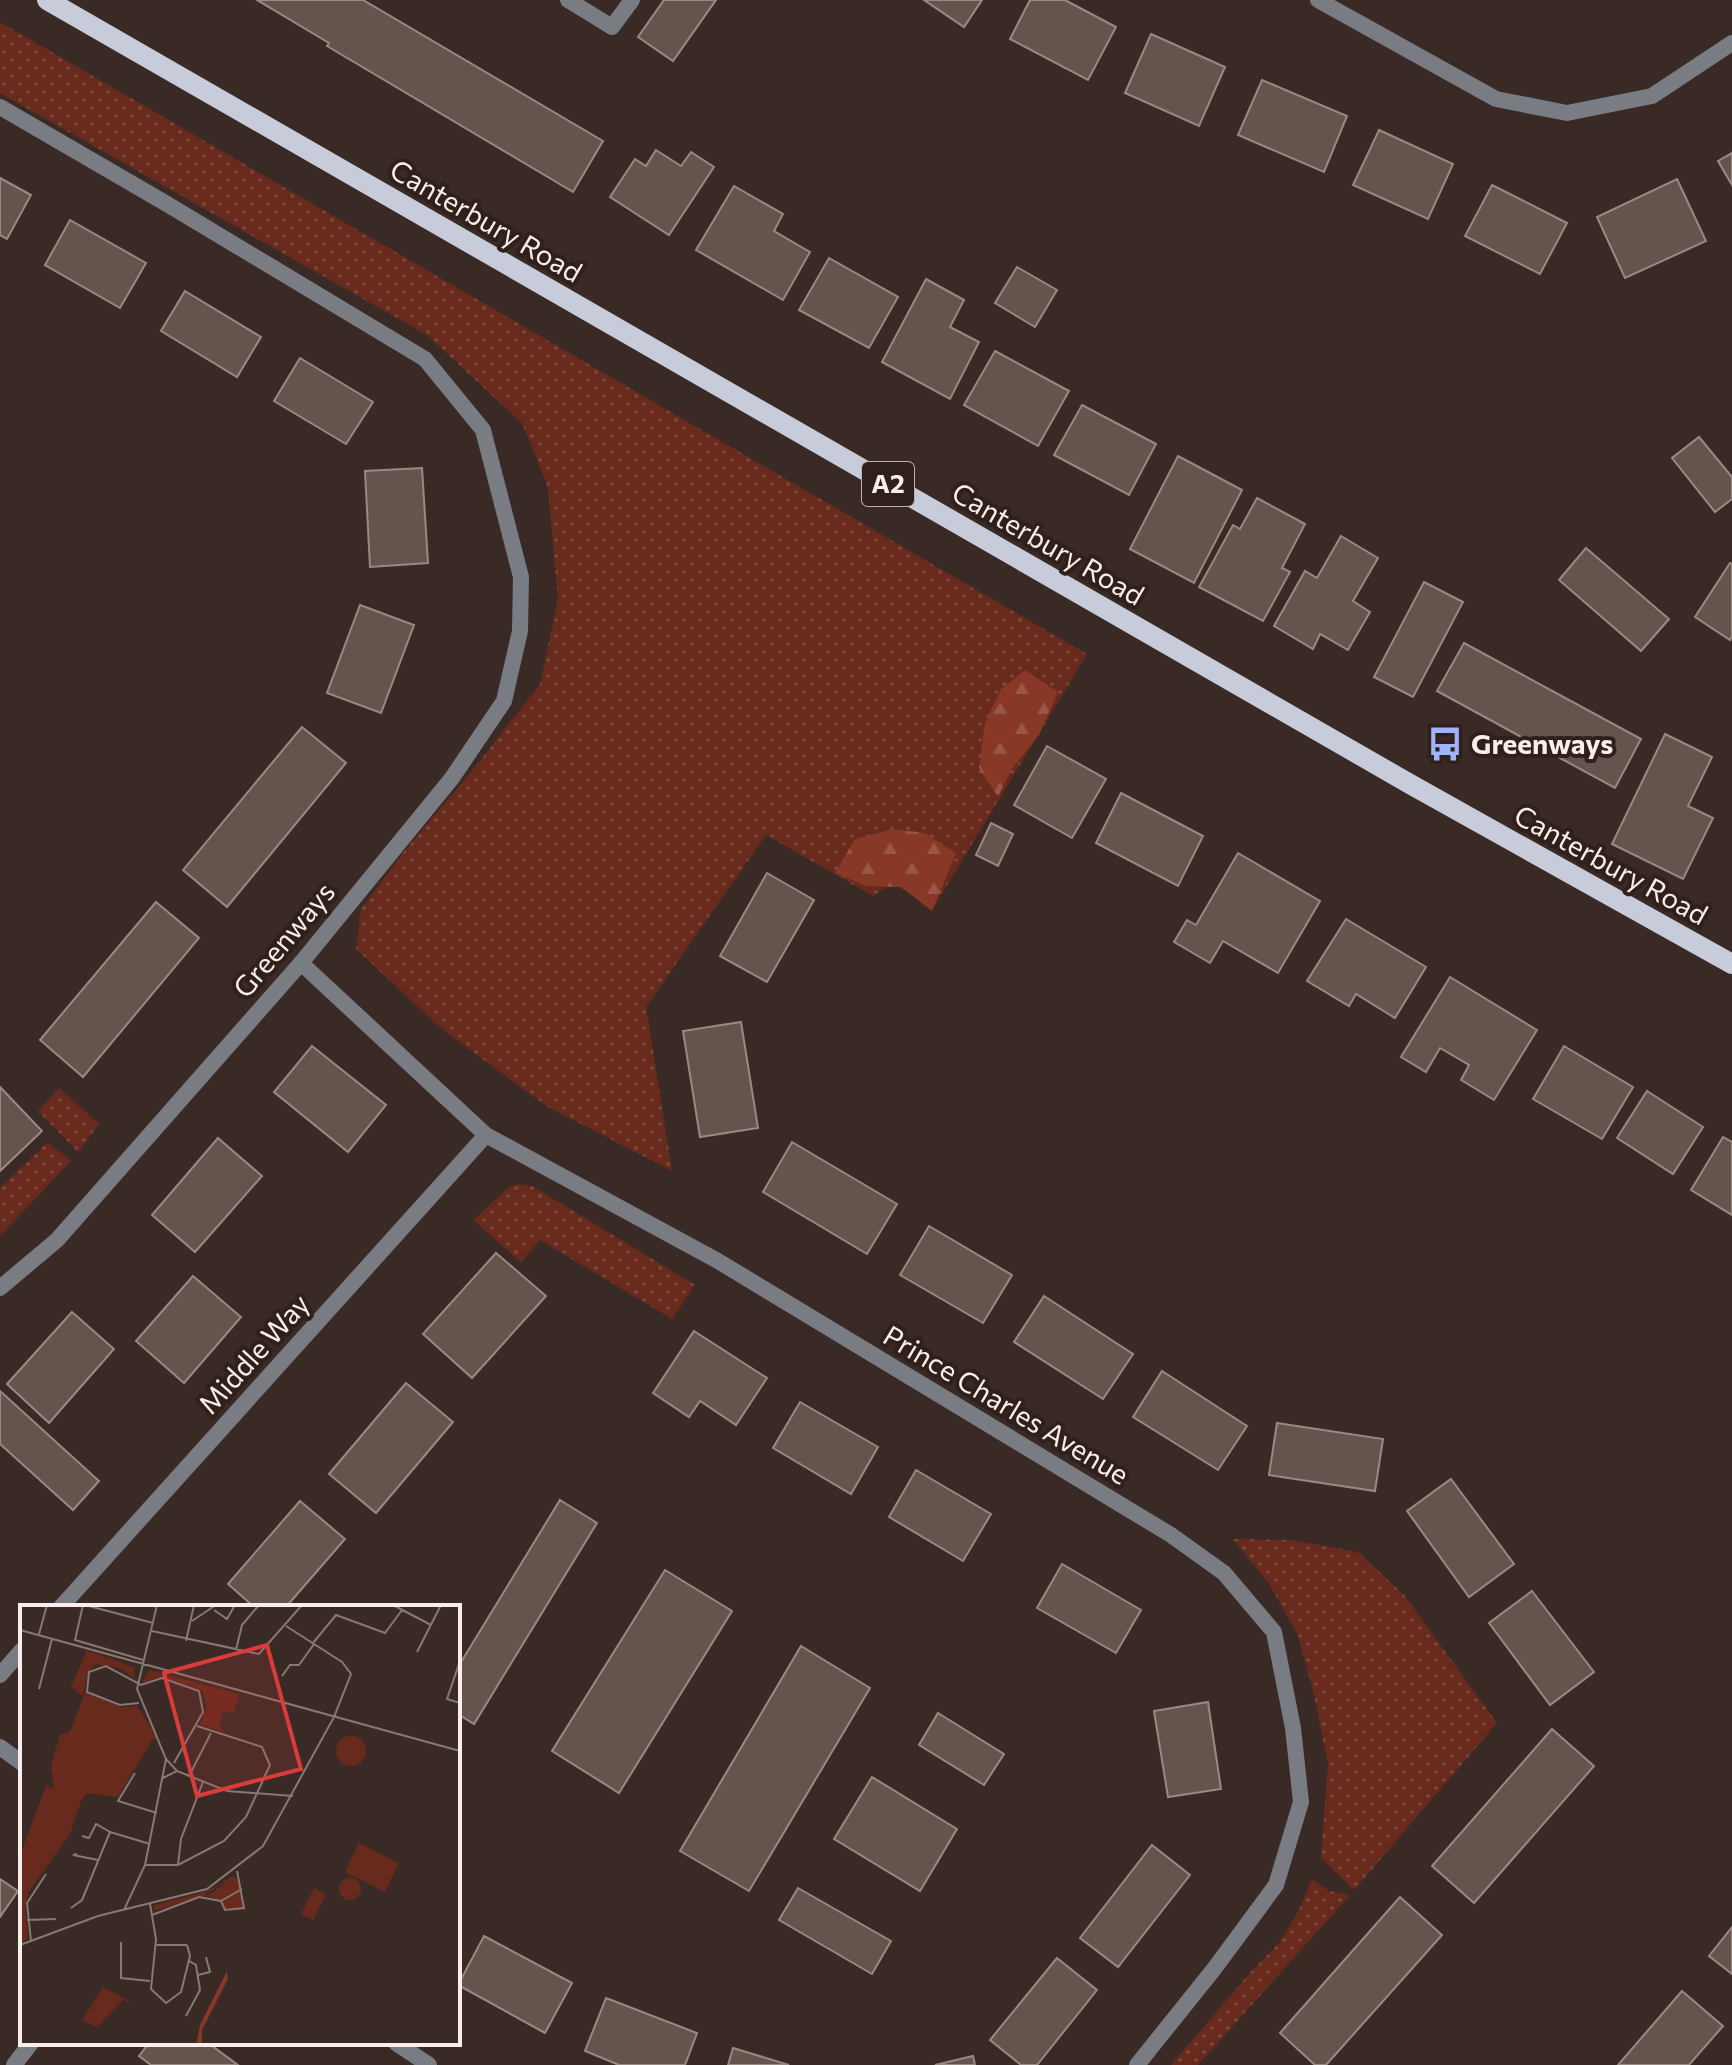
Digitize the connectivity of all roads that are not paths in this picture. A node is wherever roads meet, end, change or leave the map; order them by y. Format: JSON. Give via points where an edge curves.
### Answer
{"nodes":[{"id":1,"x":47,"y":0,"type":"edge"},
{"id":2,"x":568,"y":0,"type":"edge"},
{"id":3,"x":632,"y":0,"type":"edge"},
{"id":4,"x":1318,"y":0,"type":"edge"},
{"id":5,"x":1732,"y":43,"type":"edge"},
{"id":6,"x":0,"y":107,"type":"edge"},
{"id":7,"x":301,"y":963,"type":"junction"},
{"id":8,"x":1732,"y":964,"type":"edge"},
{"id":9,"x":486,"y":1135,"type":"junction"},
{"id":10,"x":0,"y":1288,"type":"edge"},
{"id":11,"x":63,"y":1605,"type":"edge"},
{"id":12,"x":20,"y":1652,"type":"edge"},
{"id":13,"x":0,"y":1675,"type":"edge"},
{"id":14,"x":0,"y":1747,"type":"edge"},
{"id":15,"x":20,"y":1762,"type":"edge"},
{"id":16,"x":29,"y":2045,"type":"edge"},
{"id":17,"x":399,"y":2045,"type":"edge"},
{"id":18,"x":14,"y":2065,"type":"edge"},
{"id":19,"x":429,"y":2065,"type":"edge"},
{"id":20,"x":1137,"y":2065,"type":"edge"}],
"edges":[{"from":1,"to":8,"type":"main road","name":"Canterbury Road","number":"A2"},
{"from":2,"to":3,"type":"street","via":[[612,27]]},
{"from":4,"to":5,"type":"street","via":[[1496,99],[1567,113],[1652,96]]},
{"from":6,"to":7,"type":"street","name":"Greenways","via":[[425,359],[483,430],[521,577],[520,631],[504,701],[452,778]]},
{"from":7,"to":9,"type":"street","name":"Prince Charles Avenue"},
{"from":7,"to":10,"type":"street","name":"Greenways","via":[[57,1240]]},
{"from":9,"to":11,"type":"street","name":"Middle Way"},
{"from":9,"to":20,"type":"street","name":"Prince Charles Avenue","via":[[718,1261],[1171,1535],[1224,1573],[1274,1632],[1301,1802],[1276,1885]]},
{"from":12,"to":13,"type":"street"},
{"from":14,"to":15,"type":"street"},
{"from":16,"to":18,"type":"street"},
{"from":17,"to":19,"type":"street"}]}
